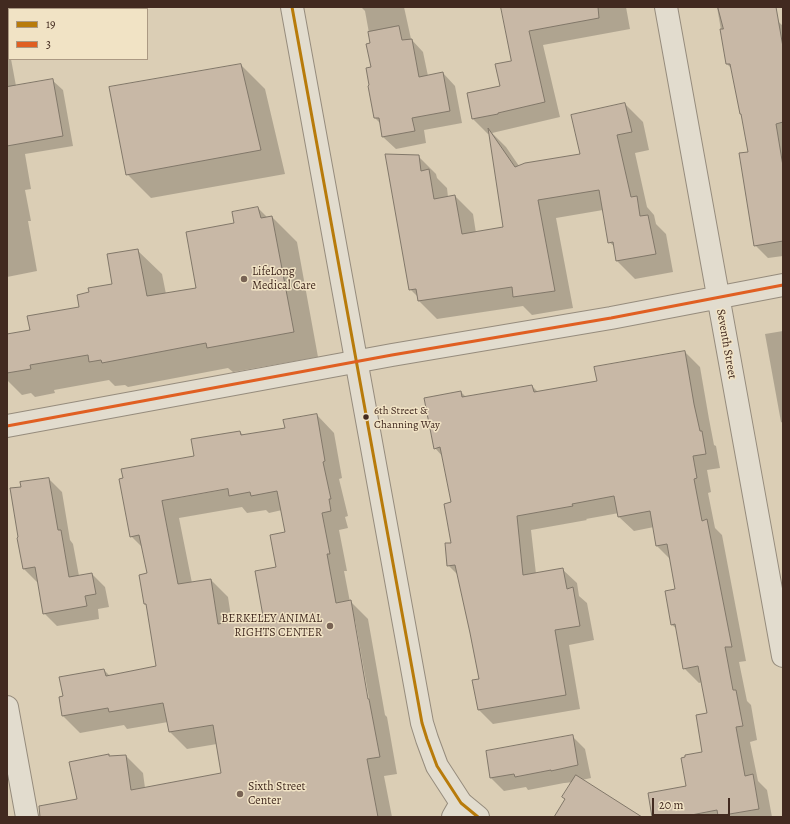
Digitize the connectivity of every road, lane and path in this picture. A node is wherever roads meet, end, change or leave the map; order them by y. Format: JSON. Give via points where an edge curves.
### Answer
{"nodes":[{"id":1,"x":292,"y":7,"type":"edge"},
{"id":2,"x":666,"y":7,"type":"edge"},
{"id":3,"x":783,"y":285,"type":"edge"},
{"id":4,"x":718,"y":297,"type":"junction"},
{"id":5,"x":356,"y":362,"type":"junction"},
{"id":6,"x":7,"y":426,"type":"edge"},
{"id":7,"x":783,"y":656,"type":"edge"},
{"id":8,"x":7,"y":707,"type":"edge"},
{"id":9,"x":457,"y":810,"type":"edge"},
{"id":10,"x":27,"y":817,"type":"edge"},
{"id":11,"x":478,"y":817,"type":"edge"}],
"edges":[{"from":1,"to":5,"type":"street"},
{"from":2,"to":4,"type":"street","name":"Seventh Street"},
{"from":3,"to":4,"type":"street"},
{"from":4,"to":5,"type":"street"},
{"from":4,"to":7,"type":"street","name":"Seventh Street"},
{"from":5,"to":6,"type":"street"},
{"from":5,"to":9,"type":"street","via":[[422,723]]},
{"from":8,"to":10,"type":"street"},
{"from":9,"to":11,"type":"street"}]}
